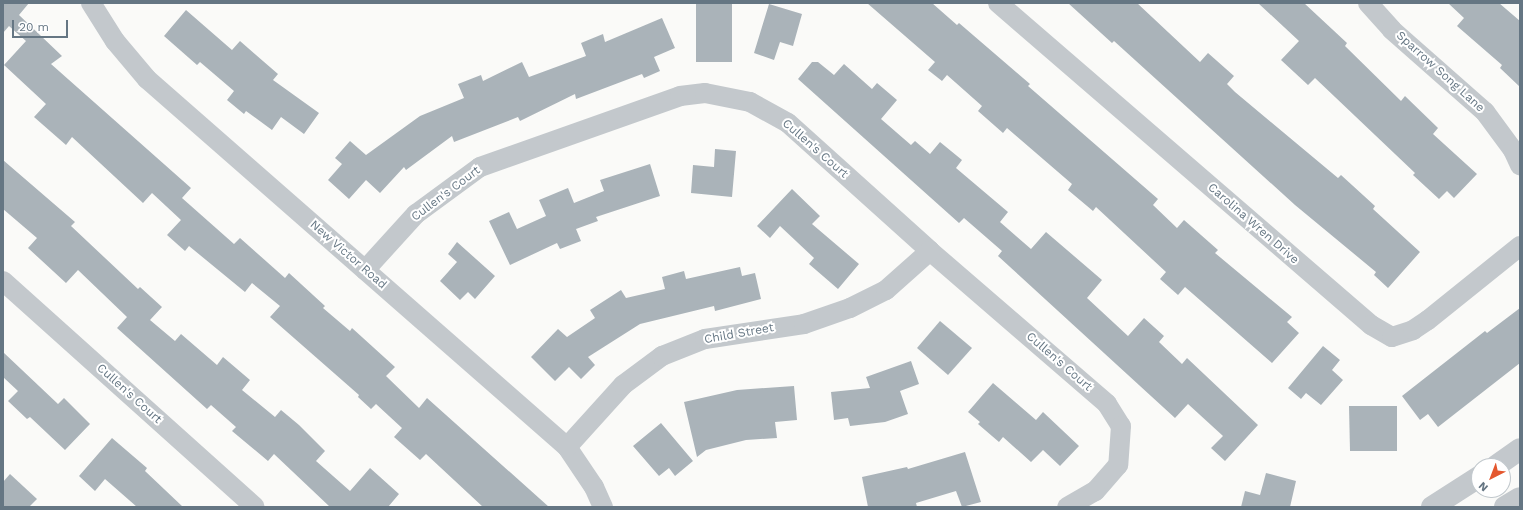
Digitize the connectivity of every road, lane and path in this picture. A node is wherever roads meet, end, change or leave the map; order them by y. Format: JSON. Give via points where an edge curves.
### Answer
{"nodes":[{"id":1,"x":91,"y":3,"type":"edge"},
{"id":2,"x":998,"y":3,"type":"edge"},
{"id":3,"x":1368,"y":3,"type":"edge"},
{"id":4,"x":1520,"y":166,"type":"edge"},
{"id":5,"x":1520,"y":246,"type":"edge"},
{"id":6,"x":930,"y":251,"type":"junction"},
{"id":7,"x":365,"y":270,"type":"junction"},
{"id":8,"x":3,"y":281,"type":"edge"},
{"id":9,"x":567,"y":447,"type":"junction"},
{"id":10,"x":1520,"y":449,"type":"edge"},
{"id":11,"x":1507,"y":458,"type":"edge"},
{"id":12,"x":1471,"y":482,"type":"edge"},
{"id":13,"x":1520,"y":498,"type":"edge"},
{"id":14,"x":255,"y":507,"type":"edge"},
{"id":15,"x":603,"y":507,"type":"edge"},
{"id":16,"x":1067,"y":507,"type":"edge"},
{"id":17,"x":1432,"y":507,"type":"edge"},
{"id":18,"x":1505,"y":507,"type":"edge"}],
"edges":[{"from":1,"to":7,"type":"street","name":"New Victor Road","via":[[115,40],[147,79]]},
{"from":2,"to":5,"type":"street","name":"Carolina Wren Drive","via":[[1371,325],[1392,337],[1413,330],[1428,320]]},
{"from":3,"to":4,"type":"street","name":"Sparrow Song Lane","via":[[1392,30],[1486,112],[1513,150]]},
{"from":6,"to":7,"type":"street","name":"Cullen's Court","via":[[788,124],[750,102],[705,93],[680,96],[480,167],[416,214]]},
{"from":6,"to":9,"type":"street","name":"Child Street","via":[[886,290],[850,308],[804,324],[705,339],[662,356],[623,384]]},
{"from":6,"to":16,"type":"street","name":"Cullen's Court","via":[[1107,404],[1121,426],[1118,465],[1095,491]]},
{"from":7,"to":9,"type":"street","name":"New Victor Road"},
{"from":8,"to":14,"type":"street","name":"Cullen's Court"},
{"from":9,"to":15,"type":"street","name":"New Victor Road","via":[[594,488]]},
{"from":10,"to":11,"type":"street"},
{"from":12,"to":17,"type":"street"},
{"from":13,"to":18,"type":"street"}]}
